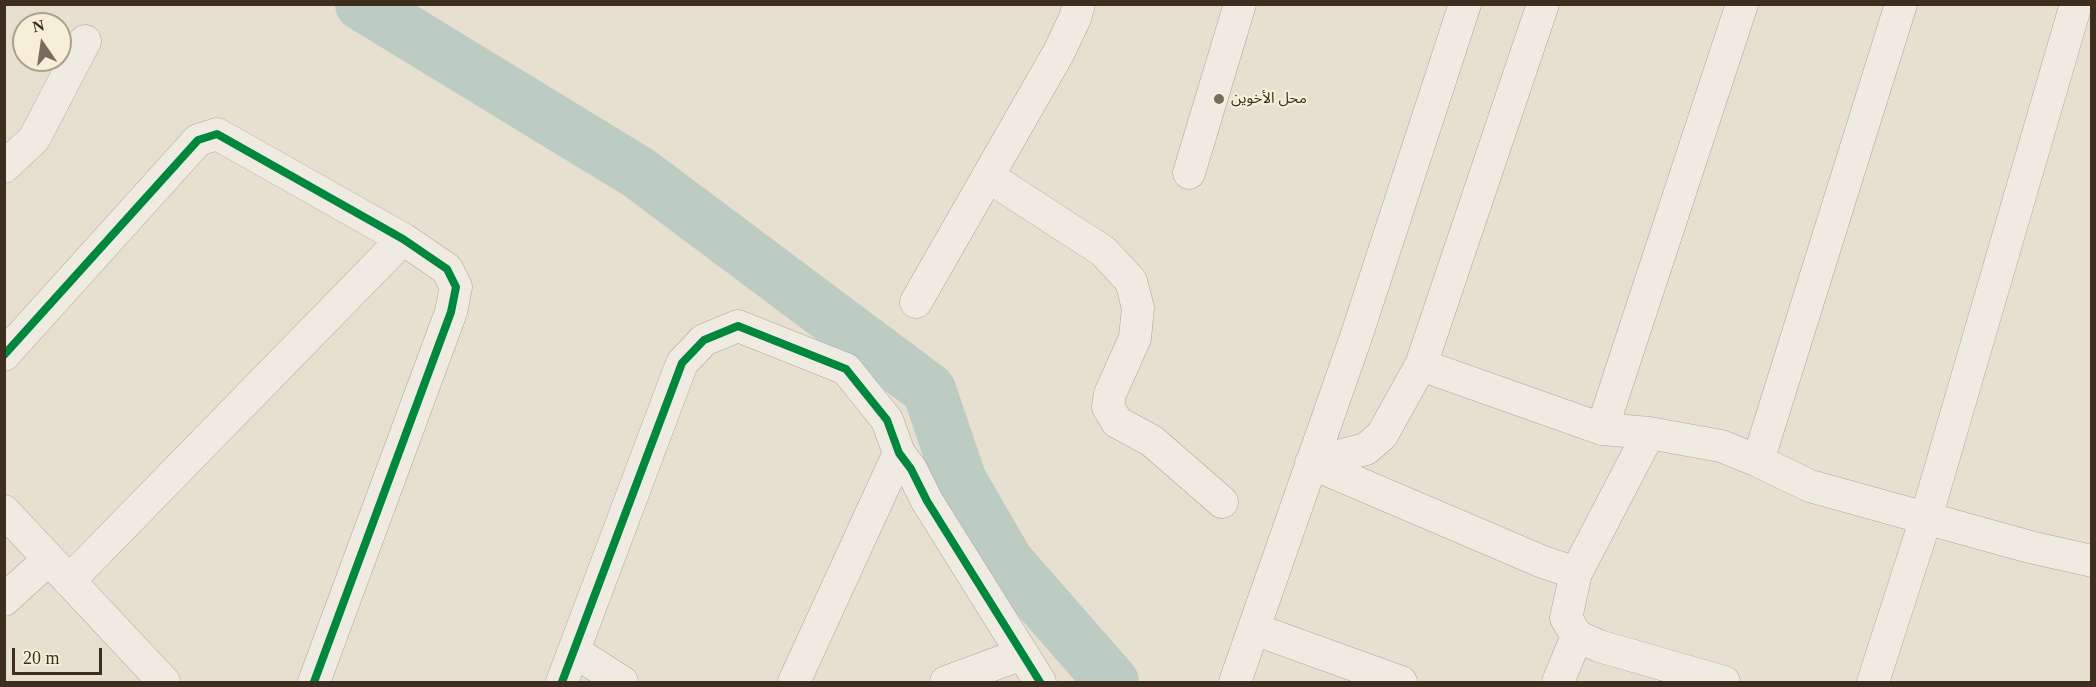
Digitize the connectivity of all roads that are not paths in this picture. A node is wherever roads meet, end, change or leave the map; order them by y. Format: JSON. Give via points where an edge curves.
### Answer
{"nodes":[{"id":1,"x":1079,"y":4,"type":"edge"},
{"id":2,"x":1240,"y":4,"type":"edge"},
{"id":3,"x":1465,"y":4,"type":"edge"},
{"id":4,"x":1543,"y":4,"type":"edge"},
{"id":5,"x":1742,"y":4,"type":"edge"},
{"id":6,"x":1901,"y":4,"type":"edge"},
{"id":7,"x":2076,"y":4,"type":"edge"},
{"id":8,"x":85,"y":41,"type":"dead end"},
{"id":9,"x":4,"y":167,"type":"edge"},
{"id":10,"x":1189,"y":173,"type":"dead end"},
{"id":11,"x":989,"y":177,"type":"junction"},
{"id":12,"x":404,"y":239,"type":"junction"},
{"id":13,"x":916,"y":302,"type":"dead end"},
{"id":14,"x":4,"y":356,"type":"edge"},
{"id":15,"x":1421,"y":365,"type":"junction"},
{"id":16,"x":1602,"y":429,"type":"junction"},
{"id":17,"x":1649,"y":433,"type":"junction"},
{"id":18,"x":899,"y":453,"type":"junction"},
{"id":19,"x":1758,"y":461,"type":"junction"},
{"id":20,"x":1311,"y":463,"type":"junction"},
{"id":21,"x":1222,"y":502,"type":"dead end"},
{"id":22,"x":4,"y":511,"type":"edge"},
{"id":23,"x":1926,"y":518,"type":"junction"},
{"id":24,"x":2089,"y":552,"type":"edge"},
{"id":25,"x":59,"y":570,"type":"junction"},
{"id":26,"x":1576,"y":573,"type":"junction"},
{"id":27,"x":4,"y":600,"type":"edge"},
{"id":28,"x":1254,"y":629,"type":"junction"},
{"id":29,"x":1577,"y":636,"type":"junction"},
{"id":30,"x":575,"y":652,"type":"junction"},
{"id":31,"x":1022,"y":654,"type":"junction"},
{"id":32,"x":164,"y":682,"type":"edge"},
{"id":33,"x":314,"y":682,"type":"edge"},
{"id":34,"x":562,"y":682,"type":"edge"},
{"id":35,"x":622,"y":682,"type":"edge"},
{"id":36,"x":794,"y":682,"type":"edge"},
{"id":37,"x":946,"y":682,"type":"edge"},
{"id":38,"x":1040,"y":682,"type":"edge"},
{"id":39,"x":1235,"y":682,"type":"edge"},
{"id":40,"x":1401,"y":682,"type":"edge"},
{"id":41,"x":1558,"y":682,"type":"edge"},
{"id":42,"x":1724,"y":682,"type":"edge"},
{"id":43,"x":1873,"y":682,"type":"edge"}],
"edges":[{"from":1,"to":11,"type":"street","via":[[1059,52]]},
{"from":2,"to":10,"type":"street"},
{"from":3,"to":20,"type":"street"},
{"from":4,"to":15,"type":"street"},
{"from":5,"to":16,"type":"street"},
{"from":6,"to":19,"type":"street"},
{"from":7,"to":23,"type":"street"},
{"from":8,"to":9,"type":"street","via":[[34,140]]},
{"from":11,"to":13,"type":"street"},
{"from":11,"to":21,"type":"street","via":[[1103,251],[1131,281],[1138,308],[1135,338],[1108,407],[1117,422],[1152,441]]},
{"from":12,"to":14,"type":"street","via":[[217,134],[198,140]]},
{"from":12,"to":25,"type":"street"},
{"from":12,"to":33,"type":"street","via":[[447,269],[456,287],[451,312]]},
{"from":15,"to":16,"type":"street"},
{"from":15,"to":20,"type":"street","via":[[1382,435],[1365,449]]},
{"from":16,"to":17,"type":"street"},
{"from":17,"to":19,"type":"street","via":[[1721,446]]},
{"from":17,"to":26,"type":"street"},
{"from":18,"to":30,"type":"street","via":[[887,420],[846,369],[738,326],[704,340],[682,363]]},
{"from":18,"to":31,"type":"street"},
{"from":18,"to":36,"type":"street"},
{"from":19,"to":23,"type":"street","via":[[1810,486]]},
{"from":20,"to":26,"type":"street"},
{"from":20,"to":28,"type":"street"},
{"from":22,"to":25,"type":"street"},
{"from":23,"to":24,"type":"street","via":[[2030,547]]},
{"from":23,"to":43,"type":"street"},
{"from":25,"to":27,"type":"street"},
{"from":25,"to":32,"type":"street"},
{"from":26,"to":29,"type":"street","via":[[1566,618]]},
{"from":28,"to":39,"type":"street"},
{"from":28,"to":40,"type":"street"},
{"from":29,"to":41,"type":"street"},
{"from":29,"to":42,"type":"street"},
{"from":30,"to":34,"type":"street"},
{"from":30,"to":35,"type":"street"},
{"from":31,"to":37,"type":"street"},
{"from":31,"to":38,"type":"street"}]}
